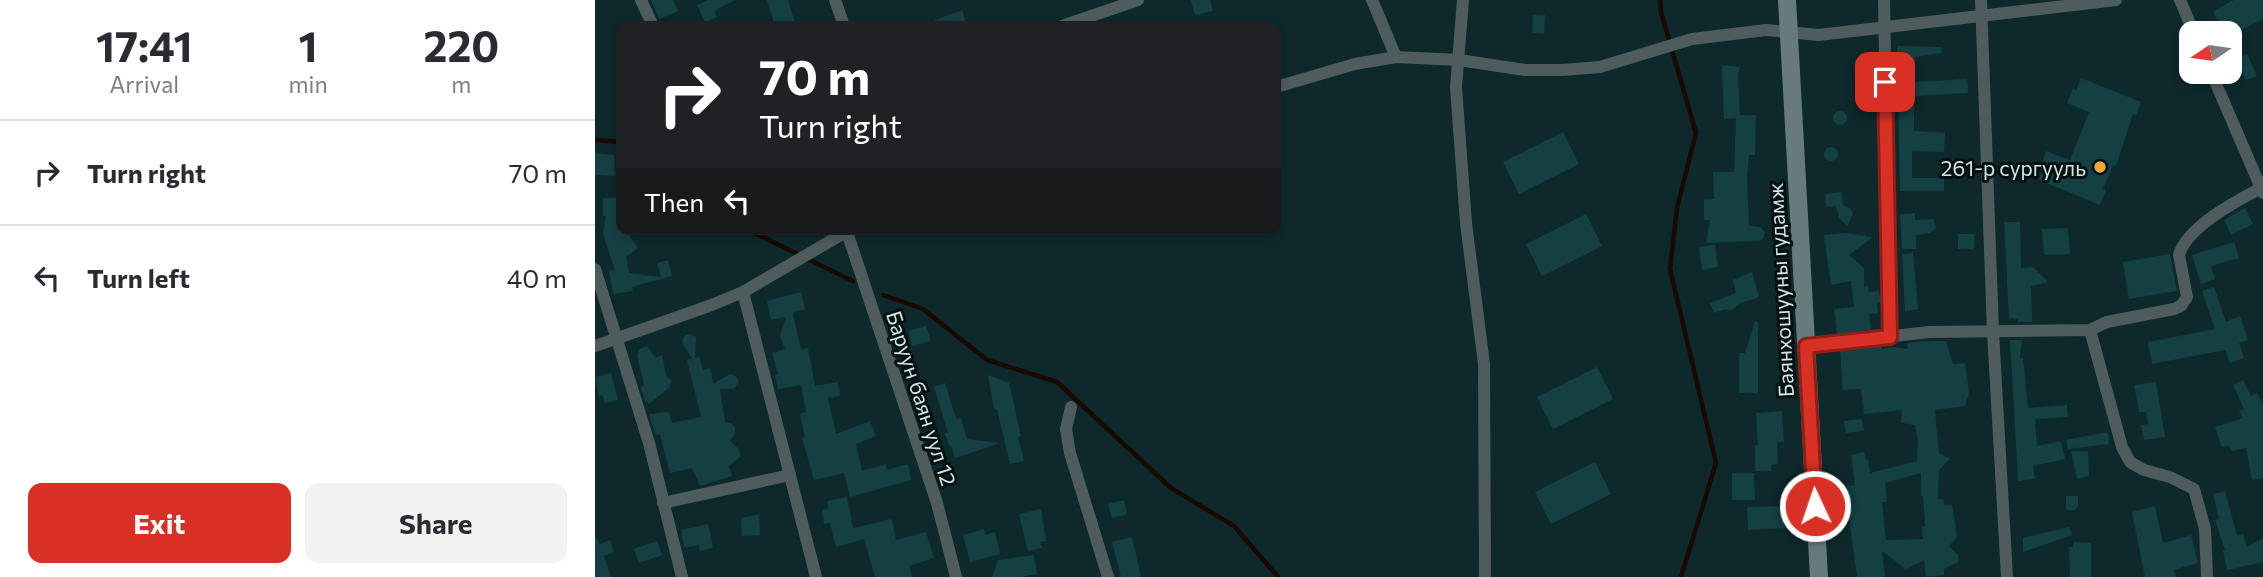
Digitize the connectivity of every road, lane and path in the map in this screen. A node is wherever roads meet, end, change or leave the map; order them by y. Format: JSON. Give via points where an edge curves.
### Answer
{"nodes":[{"id":1,"x":641,"y":0,"type":"edge"},
{"id":2,"x":835,"y":0,"type":"edge"},
{"id":3,"x":1139,"y":0,"type":"edge"},
{"id":4,"x":1372,"y":0,"type":"edge"},
{"id":5,"x":1463,"y":0,"type":"edge"},
{"id":6,"x":1787,"y":0,"type":"edge"},
{"id":7,"x":1884,"y":0,"type":"edge"},
{"id":8,"x":1981,"y":0,"type":"edge"},
{"id":9,"x":2116,"y":0,"type":"edge"},
{"id":10,"x":2180,"y":0,"type":"edge"},
{"id":11,"x":1980,"y":18,"type":"junction"},
{"id":12,"x":651,"y":21,"type":"edge"},
{"id":13,"x":842,"y":21,"type":"edge"},
{"id":14,"x":1077,"y":21,"type":"edge"},
{"id":15,"x":2189,"y":21,"type":"edge"},
{"id":16,"x":1884,"y":28,"type":"junction"},
{"id":17,"x":1788,"y":32,"type":"junction"},
{"id":18,"x":1396,"y":57,"type":"junction"},
{"id":19,"x":1459,"y":60,"type":"junction"},
{"id":20,"x":2216,"y":84,"type":"edge"},
{"id":21,"x":1281,"y":86,"type":"edge"},
{"id":22,"x":2262,"y":191,"type":"edge"},
{"id":23,"x":841,"y":235,"type":"edge"},
{"id":24,"x":851,"y":235,"type":"edge"},
{"id":25,"x":595,"y":269,"type":"edge"},
{"id":26,"x":743,"y":292,"type":"junction"},
{"id":27,"x":2090,"y":330,"type":"junction"},
{"id":28,"x":1993,"y":332,"type":"junction"},
{"id":29,"x":1890,"y":337,"type":"junction"},
{"id":30,"x":616,"y":339,"type":"junction"},
{"id":31,"x":595,"y":346,"type":"edge"},
{"id":32,"x":1806,"y":346,"type":"junction"},
{"id":33,"x":1071,"y":407,"type":"dead end"},
{"id":34,"x":790,"y":475,"type":"junction"},
{"id":35,"x":663,"y":503,"type":"junction"},
{"id":36,"x":682,"y":577,"type":"edge"},
{"id":37,"x":816,"y":577,"type":"edge"},
{"id":38,"x":956,"y":577,"type":"edge"},
{"id":39,"x":1108,"y":577,"type":"edge"},
{"id":40,"x":1485,"y":577,"type":"edge"},
{"id":41,"x":1819,"y":577,"type":"edge"},
{"id":42,"x":2007,"y":577,"type":"edge"},
{"id":43,"x":2207,"y":577,"type":"edge"}],
"edges":[{"from":1,"to":12,"type":"street"},
{"from":2,"to":13,"type":"street"},
{"from":3,"to":14,"type":"street"},
{"from":4,"to":18,"type":"street"},
{"from":5,"to":19,"type":"street"},
{"from":6,"to":17,"type":"main road","name":"Баянхошууны гудамж"},
{"from":7,"to":16,"type":"street"},
{"from":8,"to":11,"type":"street"},
{"from":9,"to":11,"type":"street"},
{"from":10,"to":15,"type":"street"},
{"from":11,"to":16,"type":"street"},
{"from":11,"to":28,"type":"street"},
{"from":16,"to":17,"type":"street","via":[[1819,35]]},
{"from":16,"to":29,"type":"street"},
{"from":17,"to":19,"type":"street","via":[[1692,38],[1600,67],[1525,70]]},
{"from":17,"to":32,"type":"main road","name":"Баянхошууны гудамж"},
{"from":18,"to":19,"type":"street"},
{"from":18,"to":21,"type":"street"},
{"from":19,"to":40,"type":"street","via":[[1459,147],[1484,364]]},
{"from":20,"to":22,"type":"street"},
{"from":22,"to":27,"type":"street","via":[[2243,197],[2197,229],[2181,249],[2187,297],[2181,306],[2106,322]]},
{"from":23,"to":26,"type":"street"},
{"from":24,"to":38,"type":"street","name":"Баруун баян уул 12","via":[[937,503]]},
{"from":25,"to":30,"type":"street"},
{"from":26,"to":30,"type":"street"},
{"from":26,"to":34,"type":"street"},
{"from":27,"to":28,"type":"street"},
{"from":27,"to":43,"type":"street","via":[[2130,462],[2194,489],[2206,530]]},
{"from":28,"to":29,"type":"street"},
{"from":28,"to":42,"type":"street"},
{"from":29,"to":32,"type":"street"},
{"from":30,"to":31,"type":"street"},
{"from":30,"to":35,"type":"street"},
{"from":32,"to":41,"type":"main road","name":"Баянхошууны гудамж"},
{"from":33,"to":39,"type":"street","via":[[1066,429],[1070,453]]},
{"from":34,"to":35,"type":"street"},
{"from":34,"to":37,"type":"street"},
{"from":35,"to":36,"type":"street"}]}
